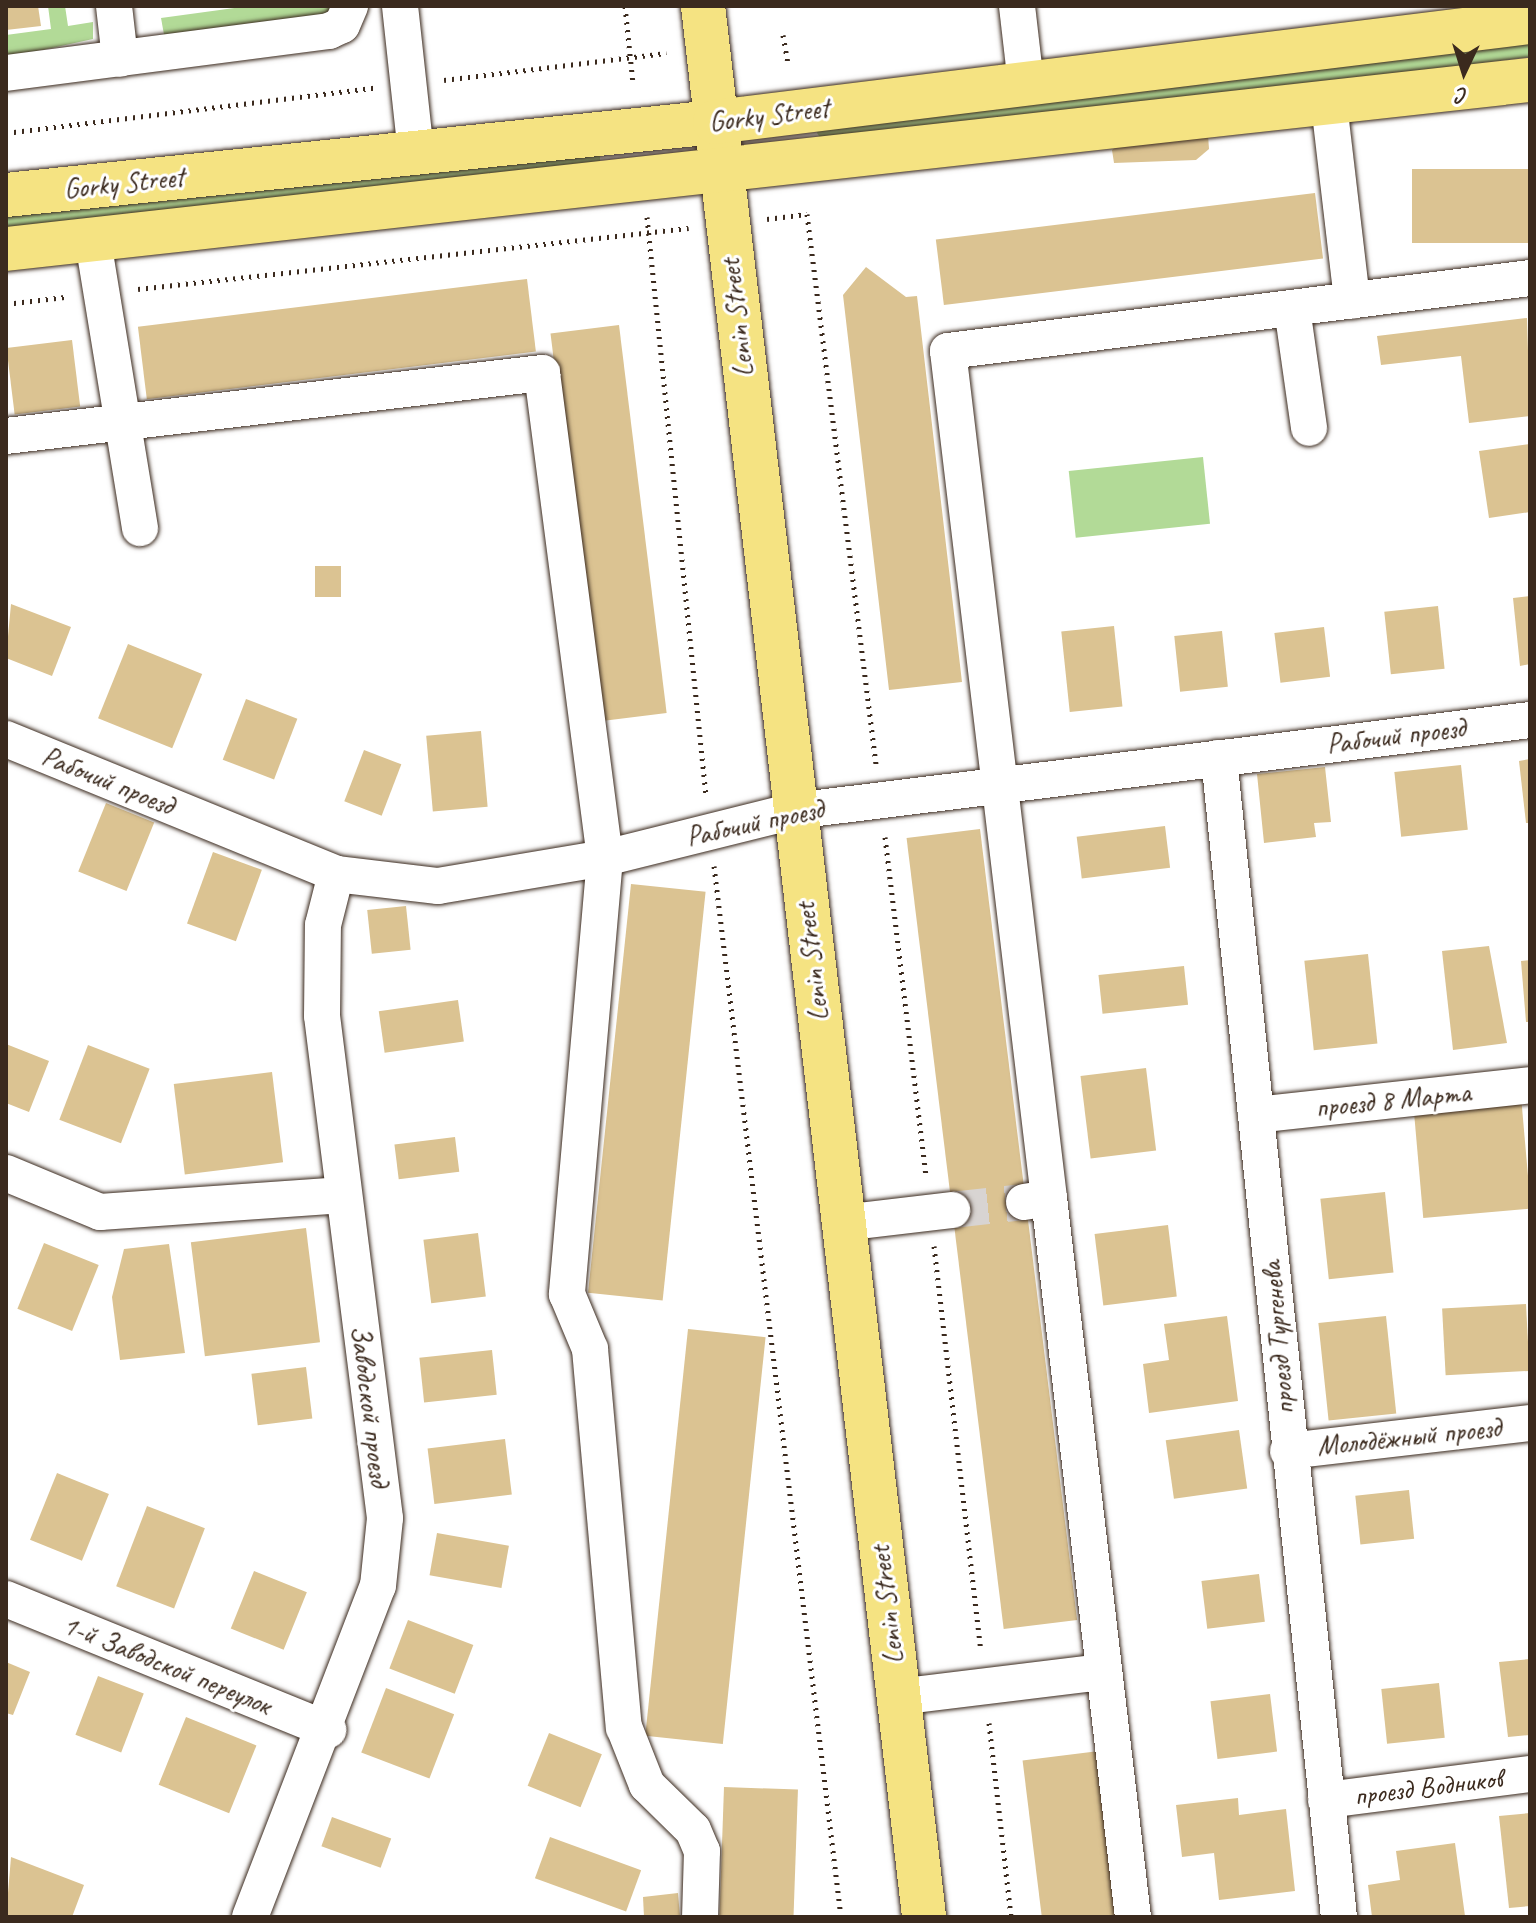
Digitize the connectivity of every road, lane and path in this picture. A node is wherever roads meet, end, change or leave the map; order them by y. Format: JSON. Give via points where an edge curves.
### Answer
{"nodes":[{"id":1,"x":114,"y":6,"type":"edge"},
{"id":2,"x":350,"y":6,"type":"edge"},
{"id":3,"x":400,"y":6,"type":"edge"},
{"id":4,"x":625,"y":6,"type":"edge"},
{"id":5,"x":703,"y":6,"type":"edge"},
{"id":6,"x":1017,"y":6,"type":"edge"},
{"id":7,"x":1530,"y":22,"type":"edge"},
{"id":8,"x":783,"y":35,"type":"dead end"},
{"id":9,"x":666,"y":53,"type":"dead end"},
{"id":10,"x":631,"y":57,"type":"junction"},
{"id":11,"x":120,"y":59,"type":"junction"},
{"id":12,"x":788,"y":64,"type":"dead end"},
{"id":13,"x":6,"y":73,"type":"edge"},
{"id":14,"x":1530,"y":80,"type":"edge"},
{"id":15,"x":408,"y":84,"type":"junction"},
{"id":16,"x":633,"y":84,"type":"dead end"},
{"id":17,"x":1026,"y":84,"type":"junction"},
{"id":18,"x":1329,"y":104,"type":"junction"},
{"id":19,"x":715,"y":122,"type":"junction"},
{"id":20,"x":6,"y":133,"type":"edge"},
{"id":21,"x":416,"y":153,"type":"junction"},
{"id":22,"x":720,"y":173,"type":"junction"},
{"id":23,"x":6,"y":195,"type":"edge"},
{"id":24,"x":767,"y":219,"type":"dead end"},
{"id":25,"x":692,"y":228,"type":"dead end"},
{"id":26,"x":649,"y":232,"type":"junction"},
{"id":27,"x":93,"y":241,"type":"junction"},
{"id":28,"x":6,"y":249,"type":"edge"},
{"id":29,"x":1530,"y":278,"type":"edge"},
{"id":30,"x":100,"y":293,"type":"junction"},
{"id":31,"x":1352,"y":301,"type":"junction"},
{"id":32,"x":6,"y":304,"type":"edge"},
{"id":33,"x":1292,"y":308,"type":"junction"},
{"id":34,"x":123,"y":423,"type":"junction"},
{"id":35,"x":1309,"y":428,"type":"dead end"},
{"id":36,"x":6,"y":436,"type":"edge"},
{"id":37,"x":140,"y":528,"type":"dead end"},
{"id":38,"x":1530,"y":720,"type":"edge"},
{"id":39,"x":6,"y":739,"type":"edge"},
{"id":40,"x":1219,"y":758,"type":"junction"},
{"id":41,"x":1001,"y":784,"type":"junction"},
{"id":42,"x":880,"y":800,"type":"junction"},
{"id":43,"x":794,"y":811,"type":"junction"},
{"id":44,"x":709,"y":832,"type":"junction"},
{"id":45,"x":605,"y":858,"type":"junction"},
{"id":46,"x":336,"y":874,"type":"junction"},
{"id":47,"x":1530,"y":1085,"type":"edge"},
{"id":48,"x":1256,"y":1115,"type":"junction"},
{"id":49,"x":6,"y":1173,"type":"edge"},
{"id":50,"x":343,"y":1195,"type":"junction"},
{"id":51,"x":941,"y":1212,"type":"junction"},
{"id":52,"x":842,"y":1223,"type":"junction"},
{"id":53,"x":1530,"y":1423,"type":"edge"},
{"id":54,"x":1288,"y":1451,"type":"junction"},
{"id":55,"x":6,"y":1599,"type":"edge"},
{"id":56,"x":1101,"y":1672,"type":"junction"},
{"id":57,"x":985,"y":1686,"type":"junction"},
{"id":58,"x":898,"y":1697,"type":"junction"},
{"id":59,"x":328,"y":1730,"type":"junction"},
{"id":60,"x":1530,"y":1774,"type":"edge"},
{"id":61,"x":1326,"y":1800,"type":"junction"},
{"id":62,"x":250,"y":1917,"type":"edge"},
{"id":63,"x":700,"y":1917,"type":"edge"},
{"id":64,"x":841,"y":1917,"type":"edge"},
{"id":65,"x":924,"y":1917,"type":"edge"},
{"id":66,"x":1011,"y":1917,"type":"edge"},
{"id":67,"x":1133,"y":1917,"type":"edge"},
{"id":68,"x":1339,"y":1917,"type":"edge"}],
"edges":[{"from":1,"to":11,"type":"street"},
{"from":2,"to":11,"type":"street","via":[[342,25],[329,31]]},
{"from":3,"to":15,"type":"street"},
{"from":4,"to":10,"type":"path"},
{"from":5,"to":19,"type":"main road","name":"Lenin Street"},
{"from":6,"to":17,"type":"street"},
{"from":7,"to":17,"type":"main road","name":"Gorky Street"},
{"from":8,"to":12,"type":"path"},
{"from":9,"to":10,"type":"path"},
{"from":10,"to":15,"type":"path"},
{"from":10,"to":16,"type":"path"},
{"from":11,"to":13,"type":"street"},
{"from":14,"to":18,"type":"main road","name":"Gorky Street"},
{"from":15,"to":20,"type":"path"},
{"from":15,"to":21,"type":"street"},
{"from":17,"to":19,"type":"main road","name":"Gorky Street"},
{"from":18,"to":22,"type":"main road","name":"Gorky Street"},
{"from":18,"to":31,"type":"street"},
{"from":19,"to":21,"type":"main road","name":"Gorky Street"},
{"from":19,"to":22,"type":"main road","name":"Lenin Street"},
{"from":21,"to":23,"type":"main road","name":"Gorky Street"},
{"from":22,"to":27,"type":"main road","name":"Gorky Street"},
{"from":22,"to":43,"type":"main road","name":"Lenin Street"},
{"from":24,"to":42,"type":"path","via":[[807,214]]},
{"from":25,"to":26,"type":"path"},
{"from":26,"to":30,"type":"path"},
{"from":26,"to":44,"type":"path"},
{"from":27,"to":28,"type":"main road","name":"Gorky Street"},
{"from":27,"to":30,"type":"street"},
{"from":29,"to":31,"type":"street"},
{"from":30,"to":32,"type":"path"},
{"from":30,"to":34,"type":"street"},
{"from":31,"to":33,"type":"street"},
{"from":33,"to":35,"type":"street"},
{"from":33,"to":41,"type":"street","via":[[948,351]]},
{"from":34,"to":36,"type":"street"},
{"from":34,"to":37,"type":"street"},
{"from":34,"to":45,"type":"street","via":[[542,373]]},
{"from":38,"to":40,"type":"street","name":"Рабочий проезд"},
{"from":39,"to":46,"type":"street","name":"Рабочий проезд"},
{"from":40,"to":41,"type":"street","name":"Рабочий проезд"},
{"from":40,"to":48,"type":"street","name":"проезд Тургенева"},
{"from":41,"to":42,"type":"street","name":"Рабочий проезд"},
{"from":41,"to":56,"type":"street","via":[[1037,1200]]},
{"from":42,"to":43,"type":"street","name":"Рабочий проезд"},
{"from":42,"to":51,"type":"path"},
{"from":43,"to":44,"type":"street","name":"Рабочий проезд"},
{"from":43,"to":52,"type":"main road","name":"Lenin Street"},
{"from":44,"to":45,"type":"street","name":"Рабочий проезд"},
{"from":44,"to":64,"type":"path"},
{"from":45,"to":46,"type":"street","name":"Рабочий проезд","via":[[438,886]]},
{"from":45,"to":63,"type":"street","via":[[567,1294],[590,1349],[624,1727],[647,1785],[693,1830],[702,1851]]},
{"from":46,"to":50,"type":"street","name":"Заводской проезд","via":[[323,925],[322,1016]]},
{"from":47,"to":48,"type":"street","name":"проезд 8 Марта"},
{"from":48,"to":54,"type":"street","name":"проезд Тургенева"},
{"from":49,"to":50,"type":"street","via":[[100,1212]]},
{"from":50,"to":59,"type":"street","name":"Заводской проезд","via":[[385,1518],[378,1586]]},
{"from":51,"to":52,"type":"street"},
{"from":51,"to":57,"type":"path"},
{"from":52,"to":58,"type":"main road","name":"Lenin Street"},
{"from":53,"to":54,"type":"street","name":"Молодёжный проезд"},
{"from":54,"to":61,"type":"street","name":"проезд Тургенева"},
{"from":55,"to":59,"type":"street","name":"1-й Заводской переулок"},
{"from":56,"to":57,"type":"street"},
{"from":56,"to":67,"type":"street"},
{"from":57,"to":58,"type":"street"},
{"from":57,"to":66,"type":"path"},
{"from":58,"to":65,"type":"main road","name":"Lenin Street"},
{"from":59,"to":62,"type":"street","name":"Заводской проезд"},
{"from":60,"to":61,"type":"street","name":"проезд Водников"},
{"from":61,"to":68,"type":"street","name":"проезд Тургенева"}]}
